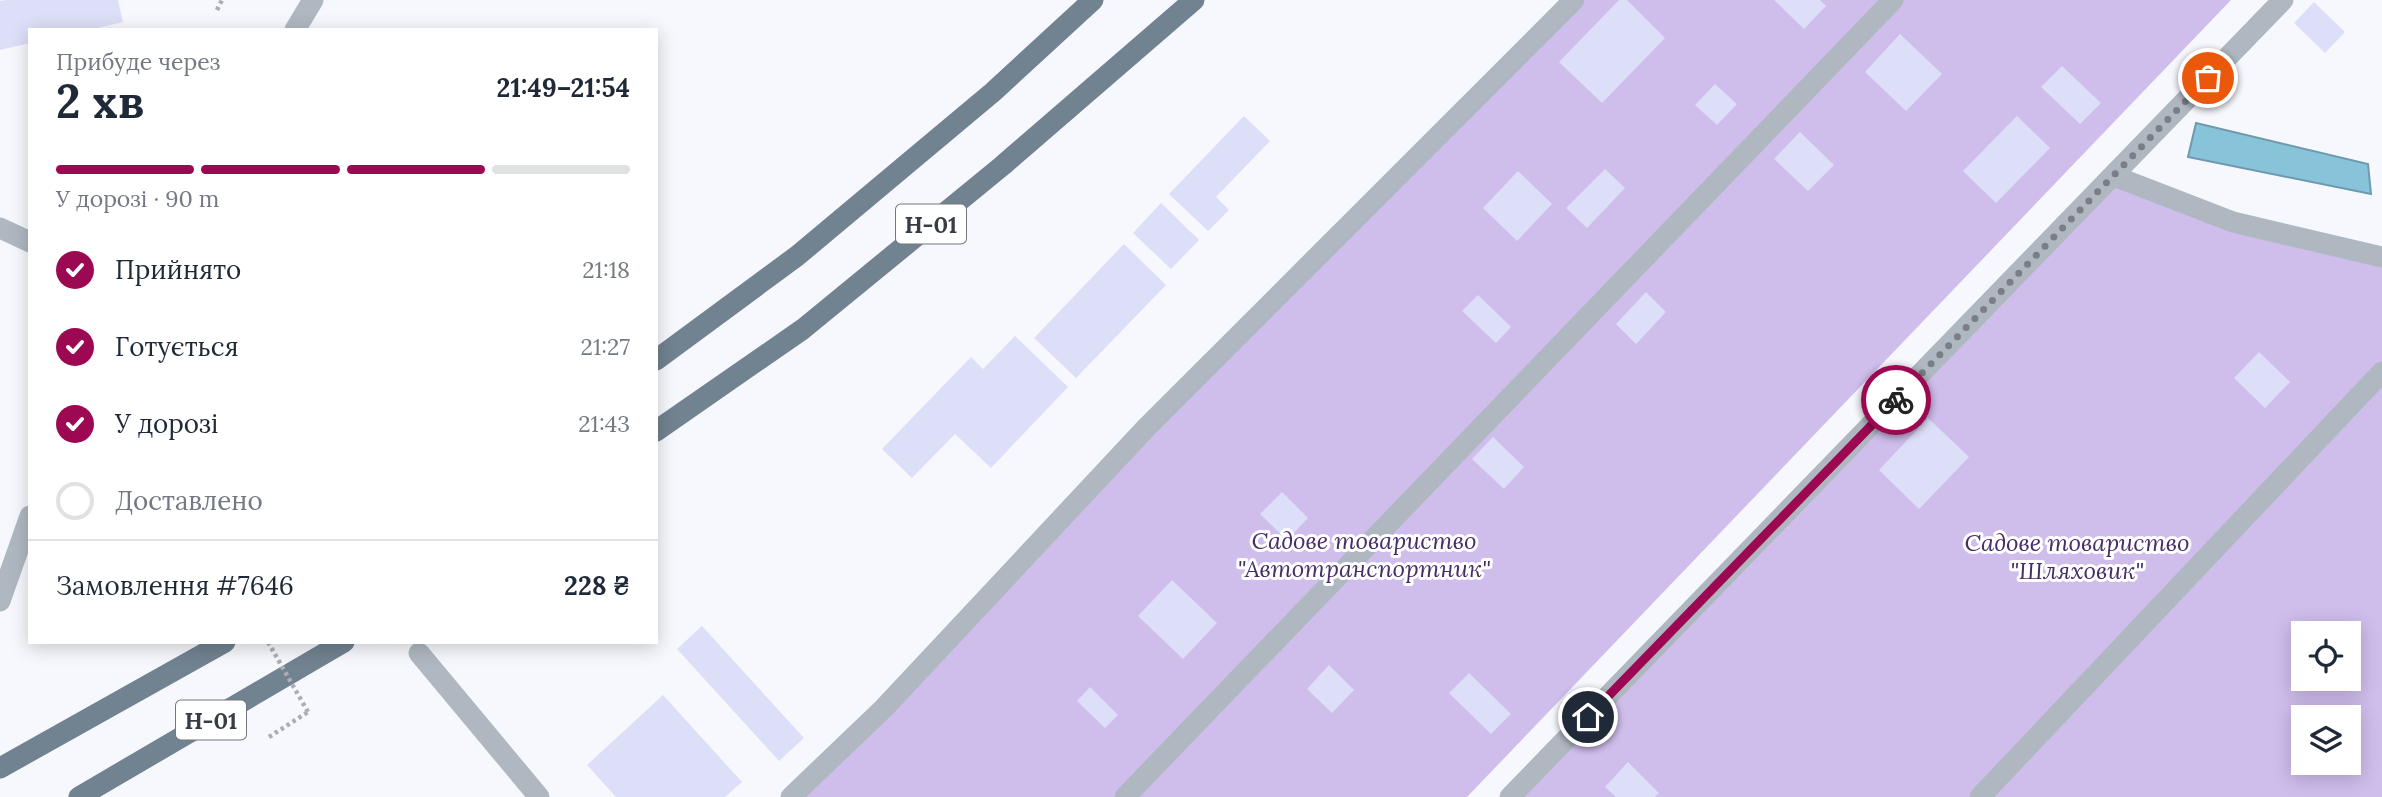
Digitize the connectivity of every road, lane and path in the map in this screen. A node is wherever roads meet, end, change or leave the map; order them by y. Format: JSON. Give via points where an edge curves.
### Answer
{"nodes":[{"id":1,"x":222,"y":0,"type":"edge"},
{"id":2,"x":313,"y":0,"type":"edge"},
{"id":3,"x":1093,"y":0,"type":"edge"},
{"id":4,"x":1194,"y":0,"type":"edge"},
{"id":5,"x":1574,"y":0,"type":"edge"},
{"id":6,"x":1893,"y":0,"type":"edge"},
{"id":7,"x":2283,"y":0,"type":"edge"},
{"id":8,"x":217,"y":10,"type":"dead end"},
{"id":9,"x":296,"y":28,"type":"edge"},
{"id":10,"x":2114,"y":176,"type":"junction"},
{"id":11,"x":0,"y":228,"type":"edge"},
{"id":12,"x":28,"y":241,"type":"edge"},
{"id":13,"x":2382,"y":257,"type":"edge"},
{"id":14,"x":658,"y":359,"type":"edge"},
{"id":15,"x":2382,"y":372,"type":"edge"},
{"id":16,"x":658,"y":430,"type":"edge"},
{"id":17,"x":28,"y":520,"type":"edge"},
{"id":18,"x":6,"y":570,"type":"edge"},
{"id":19,"x":0,"y":601,"type":"edge"},
{"id":20,"x":221,"y":644,"type":"edge"},
{"id":21,"x":269,"y":644,"type":"edge"},
{"id":22,"x":341,"y":644,"type":"edge"},
{"id":23,"x":419,"y":653,"type":"dead end"},
{"id":24,"x":269,"y":737,"type":"dead end"},
{"id":25,"x":0,"y":768,"type":"edge"},
{"id":26,"x":79,"y":797,"type":"edge"},
{"id":27,"x":539,"y":797,"type":"edge"},
{"id":28,"x":791,"y":797,"type":"edge"},
{"id":29,"x":1125,"y":797,"type":"edge"},
{"id":30,"x":1510,"y":797,"type":"edge"},
{"id":31,"x":1980,"y":797,"type":"edge"}],
"edges":[{"from":1,"to":8,"type":"path"},
{"from":2,"to":9,"type":"street"},
{"from":3,"to":14,"type":"main road","number":"Н-01","via":[[993,92],[797,256]]},
{"from":4,"to":16,"type":"main road","number":"Н-01","via":[[803,330]]},
{"from":5,"to":28,"type":"street","via":[[1145,429],[884,708]]},
{"from":6,"to":29,"type":"street"},
{"from":7,"to":10,"type":"street"},
{"from":10,"to":13,"type":"street","via":[[2233,222]]},
{"from":10,"to":30,"type":"street"},
{"from":11,"to":12,"type":"street"},
{"from":15,"to":31,"type":"street"},
{"from":17,"to":18,"type":"street"},
{"from":18,"to":19,"type":"street"},
{"from":20,"to":25,"type":"main road","number":"Н-01"},
{"from":21,"to":24,"type":"path","bridge":true,"via":[[308,712]]},
{"from":22,"to":26,"type":"main road","number":"Н-01"},
{"from":23,"to":27,"type":"street"}]}
